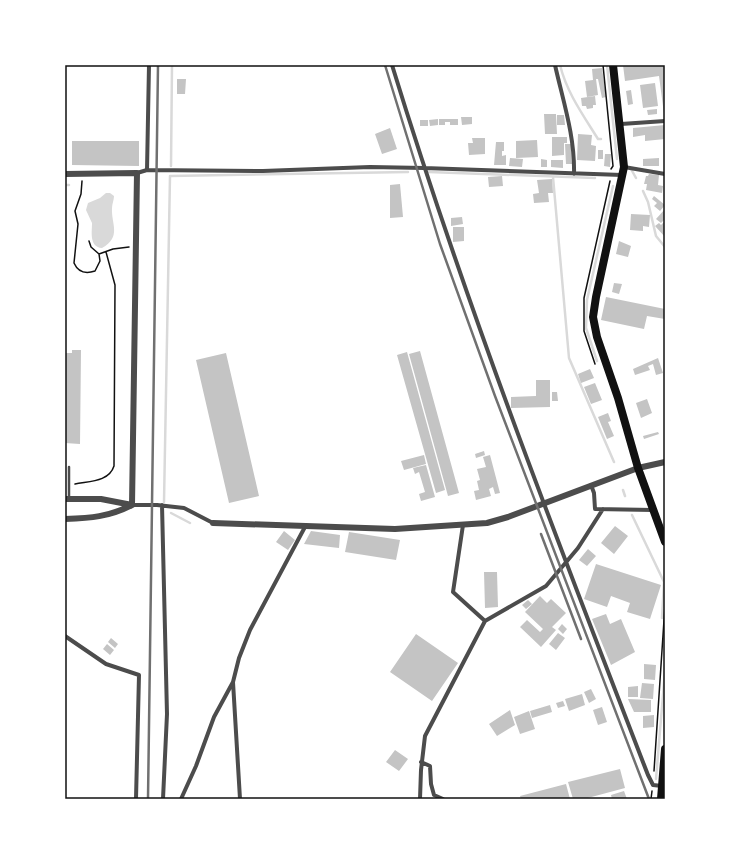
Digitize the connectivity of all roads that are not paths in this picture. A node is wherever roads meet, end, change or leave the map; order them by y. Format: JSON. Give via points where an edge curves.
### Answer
{"nodes":[{"id":1,"x":148,"y":65,"type":"edge"},
{"id":2,"x":392,"y":65,"type":"edge"},
{"id":3,"x":555,"y":65,"type":"edge"},
{"id":4,"x":613,"y":65,"type":"edge"},
{"id":5,"x":665,"y":121,"type":"edge"},
{"id":6,"x":621,"y":124,"type":"junction"},
{"id":7,"x":624,"y":167,"type":"junction"},
{"id":8,"x":424,"y":168,"type":"junction"},
{"id":9,"x":147,"y":170,"type":"junction"},
{"id":10,"x":137,"y":173,"type":"junction"},
{"id":11,"x":65,"y":174,"type":"edge"},
{"id":12,"x":574,"y":174,"type":"junction"},
{"id":13,"x":665,"y":174,"type":"edge"},
{"id":14,"x":623,"y":175,"type":"junction"},
{"id":15,"x":665,"y":462,"type":"edge"},
{"id":16,"x":69,"y":467,"type":"dead end"},
{"id":17,"x":638,"y":468,"type":"junction"},
{"id":18,"x":591,"y":486,"type":"junction"},
{"id":19,"x":67,"y":499,"type":"edge"},
{"id":20,"x":545,"y":503,"type":"junction"},
{"id":21,"x":132,"y":505,"type":"junction"},
{"id":22,"x":162,"y":505,"type":"junction"},
{"id":23,"x":603,"y":509,"type":"junction"},
{"id":24,"x":654,"y":510,"type":"junction"},
{"id":25,"x":65,"y":519,"type":"edge"},
{"id":26,"x":213,"y":523,"type":"joint"},
{"id":27,"x":306,"y":525,"type":"junction"},
{"id":28,"x":463,"y":525,"type":"junction"},
{"id":29,"x":665,"y":542,"type":"edge"},
{"id":30,"x":566,"y":563,"type":"junction"},
{"id":31,"x":486,"y":621,"type":"junction"},
{"id":32,"x":65,"y":636,"type":"edge"},
{"id":33,"x":233,"y":682,"type":"junction"},
{"id":34,"x":665,"y":749,"type":"edge"},
{"id":35,"x":422,"y":762,"type":"junction"},
{"id":36,"x":662,"y":786,"type":"junction"},
{"id":37,"x":136,"y":799,"type":"edge"},
{"id":38,"x":163,"y":799,"type":"edge"},
{"id":39,"x":181,"y":799,"type":"edge"},
{"id":40,"x":240,"y":799,"type":"edge"},
{"id":41,"x":420,"y":799,"type":"edge"},
{"id":42,"x":443,"y":799,"type":"edge"},
{"id":43,"x":661,"y":799,"type":"edge"}],
"edges":[{"from":1,"to":9,"type":"street"},
{"from":2,"to":8,"type":"street"},
{"from":3,"to":12,"type":"street","via":[[571,132]]},
{"from":4,"to":6,"type":"main road"},
{"from":5,"to":6,"type":"street"},
{"from":6,"to":7,"type":"main road"},
{"from":7,"to":13,"type":"street"},
{"from":7,"to":14,"type":"main road"},
{"from":8,"to":9,"type":"street"},
{"from":8,"to":12,"type":"street"},
{"from":8,"to":20,"type":"street","via":[[472,312],[524,454]]},
{"from":9,"to":10,"type":"street"},
{"from":10,"to":11,"type":"street"},
{"from":10,"to":21,"type":"street"},
{"from":12,"to":14,"type":"street"},
{"from":14,"to":17,"type":"main road","via":[[596,297],[594,317],[597,337]]},
{"from":15,"to":17,"type":"street"},
{"from":16,"to":19,"type":"lane"},
{"from":17,"to":18,"type":"street"},
{"from":17,"to":24,"type":"main road"},
{"from":18,"to":20,"type":"street"},
{"from":18,"to":23,"type":"street","via":[[595,509]]},
{"from":19,"to":21,"type":"street","via":[[101,499]]},
{"from":20,"to":28,"type":"street","via":[[487,523]]},
{"from":20,"to":30,"type":"street"},
{"from":21,"to":22,"type":"street"},
{"from":21,"to":25,"type":"street","via":[[116,514]]},
{"from":22,"to":26,"type":"street","via":[[184,508]]},
{"from":22,"to":38,"type":"street","via":[[167,714]]},
{"from":23,"to":24,"type":"street"},
{"from":23,"to":30,"type":"street"},
{"from":24,"to":29,"type":"main road"},
{"from":26,"to":27,"type":"street"},
{"from":27,"to":28,"type":"street","via":[[395,529]]},
{"from":27,"to":33,"type":"street","via":[[250,630]]},
{"from":28,"to":31,"type":"street","via":[[453,592]]},
{"from":30,"to":31,"type":"street","via":[[538,592]]},
{"from":30,"to":36,"type":"street","via":[[653,785]]},
{"from":31,"to":35,"type":"street","via":[[425,736]]},
{"from":32,"to":37,"type":"street","via":[[106,664],[139,675]]},
{"from":33,"to":39,"type":"street","via":[[214,717]]},
{"from":33,"to":40,"type":"street"},
{"from":34,"to":36,"type":"main road"},
{"from":35,"to":41,"type":"street"},
{"from":35,"to":42,"type":"street","via":[[430,766],[434,794]]},
{"from":36,"to":43,"type":"main road"}]}
